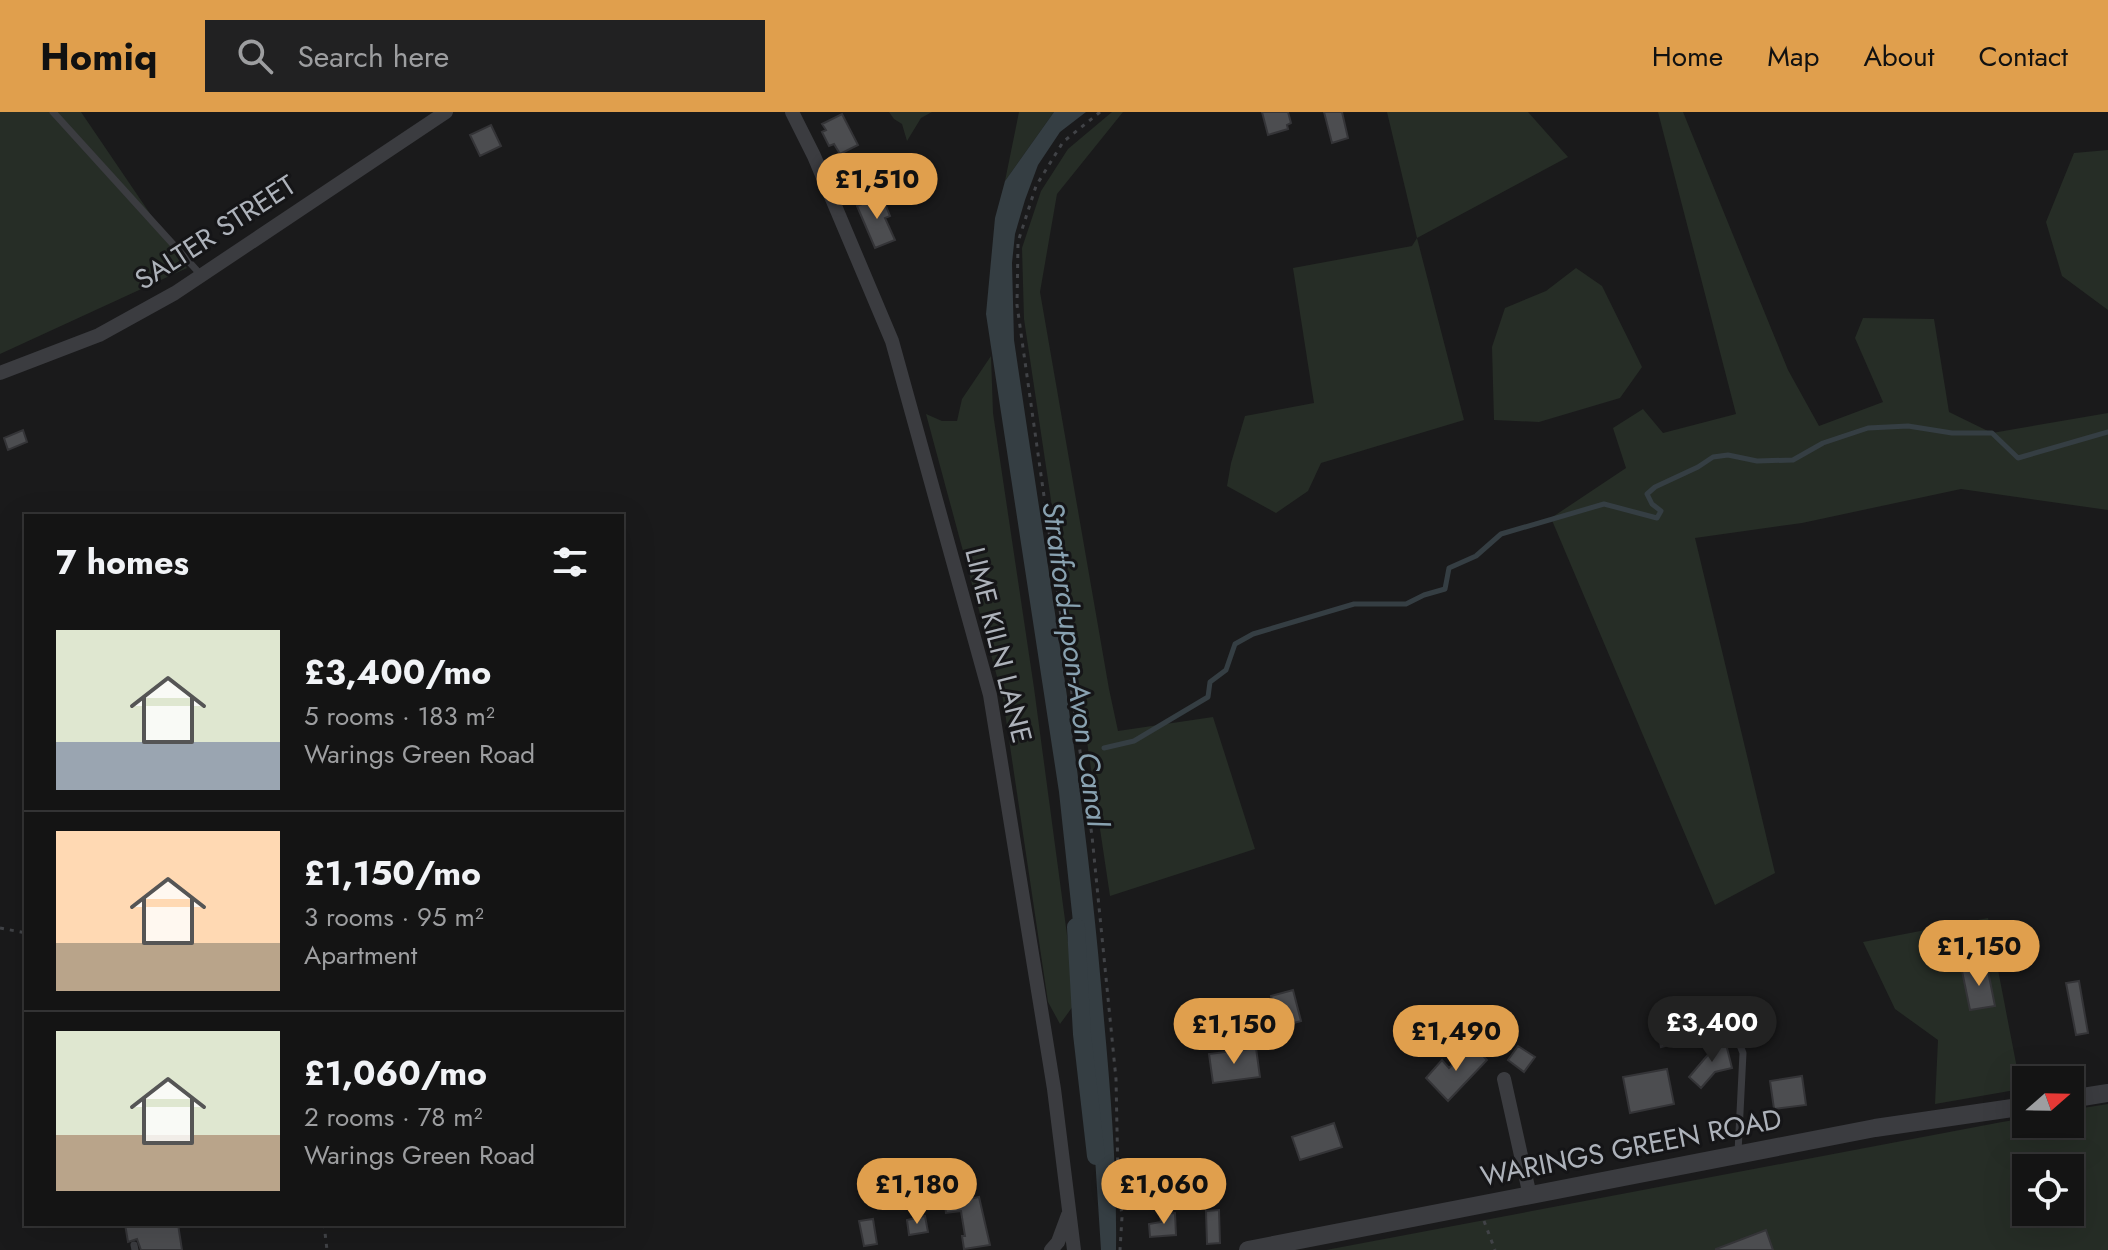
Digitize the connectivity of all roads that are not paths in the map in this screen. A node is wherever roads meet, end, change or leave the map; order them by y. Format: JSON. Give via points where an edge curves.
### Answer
{"nodes":[{"id":1,"x":53,"y":112,"type":"edge"},
{"id":2,"x":446,"y":112,"type":"edge"},
{"id":3,"x":792,"y":112,"type":"edge"},
{"id":4,"x":201,"y":275,"type":"junction"},
{"id":5,"x":0,"y":373,"type":"edge"},
{"id":6,"x":1706,"y":1015,"type":"dead end"},
{"id":7,"x":1504,"y":1079,"type":"dead end"},
{"id":8,"x":2108,"y":1093,"type":"edge"},
{"id":9,"x":2084,"y":1097,"type":"edge"},
{"id":10,"x":2012,"y":1108,"type":"edge"},
{"id":11,"x":1738,"y":1154,"type":"junction"},
{"id":12,"x":1530,"y":1196,"type":"junction"},
{"id":13,"x":1068,"y":1214,"type":"junction"},
{"id":14,"x":1051,"y":1250,"type":"edge"},
{"id":15,"x":1074,"y":1250,"type":"edge"},
{"id":16,"x":1248,"y":1250,"type":"edge"}],
"edges":[{"from":1,"to":4,"type":"lane"},
{"from":2,"to":4,"type":"street","name":"SALTER STREET"},
{"from":3,"to":13,"type":"street","name":"LIME KILN LANE","via":[[892,341],[990,695],[1054,1089]]},
{"from":4,"to":5,"type":"street","name":"SALTER STREET","via":[[99,335]]},
{"from":6,"to":11,"type":"lane","via":[[1732,1025],[1743,1053]]},
{"from":7,"to":12,"type":"street"},
{"from":8,"to":9,"type":"street"},
{"from":10,"to":11,"type":"street","name":"WARINGS GREEN ROAD"},
{"from":11,"to":12,"type":"street","name":"WARINGS GREEN ROAD"},
{"from":12,"to":16,"type":"street","name":"WARINGS GREEN ROAD"},
{"from":13,"to":14,"type":"street"},
{"from":13,"to":15,"type":"street","name":"LIME KILN LANE"}]}
